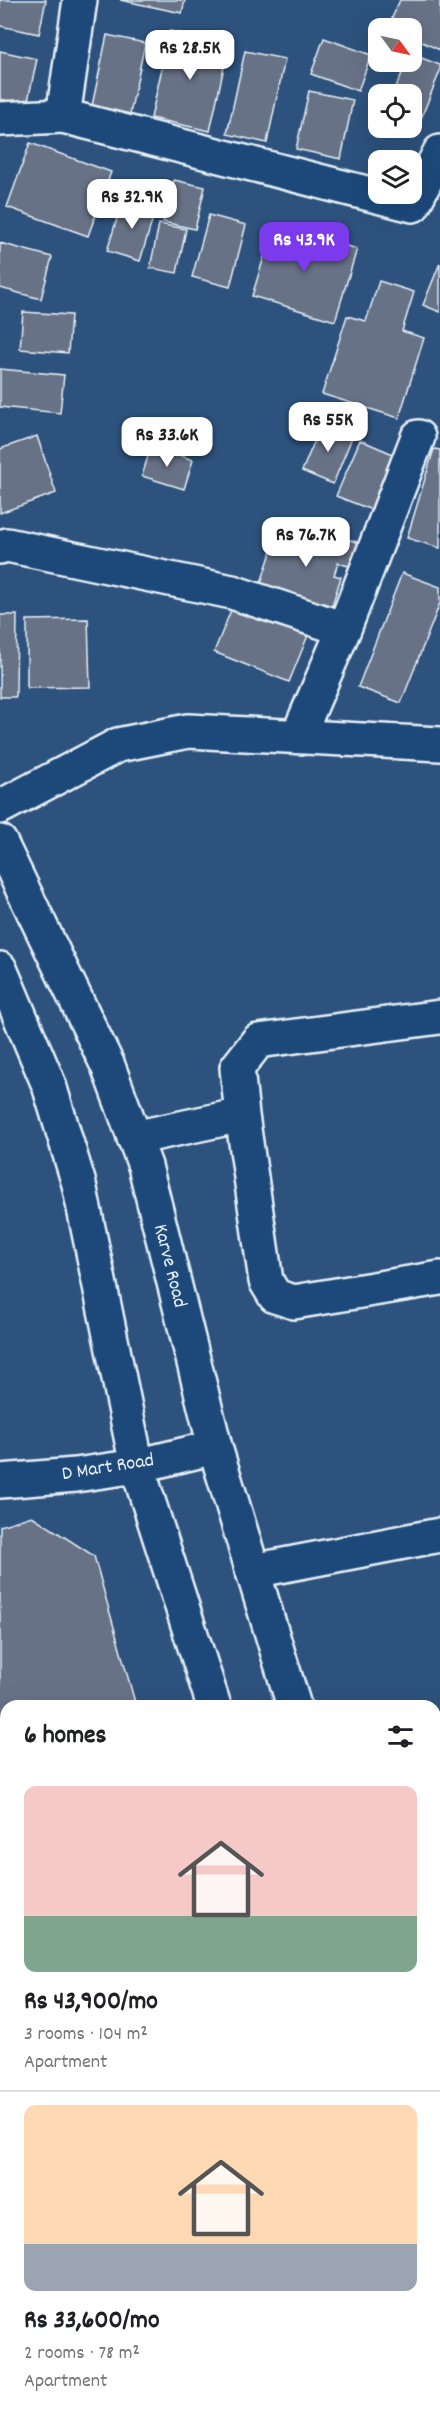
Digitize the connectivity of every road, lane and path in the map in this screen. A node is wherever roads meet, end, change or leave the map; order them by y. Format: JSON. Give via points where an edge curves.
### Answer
{"nodes":[{"id":1,"x":80,"y":0,"type":"edge"},
{"id":2,"x":63,"y":116,"type":"junction"},
{"id":3,"x":0,"y":119,"type":"edge"},
{"id":4,"x":440,"y":152,"type":"edge"},
{"id":5,"x":418,"y":437,"type":"dead end"},
{"id":6,"x":0,"y":547,"type":"edge"},
{"id":7,"x":344,"y":629,"type":"junction"},
{"id":8,"x":298,"y":736,"type":"junction"},
{"id":9,"x":440,"y":744,"type":"edge"},
{"id":10,"x":0,"y":807,"type":"edge"},
{"id":11,"x":0,"y":842,"type":"edge"},
{"id":12,"x":0,"y":969,"type":"edge"},
{"id":13,"x":440,"y":1017,"type":"edge"},
{"id":14,"x":242,"y":1115,"type":"junction"},
{"id":15,"x":134,"y":1138,"type":"junction"},
{"id":16,"x":440,"y":1278,"type":"edge"},
{"id":17,"x":215,"y":1447,"type":"junction"},
{"id":18,"x":137,"y":1466,"type":"junction"},
{"id":19,"x":0,"y":1481,"type":"edge"},
{"id":20,"x":440,"y":1535,"type":"edge"},
{"id":21,"x":253,"y":1571,"type":"junction"},
{"id":22,"x":211,"y":1700,"type":"edge"},
{"id":23,"x":292,"y":1700,"type":"edge"}],
"edges":[{"from":1,"to":2,"type":"street"},
{"from":2,"to":3,"type":"street"},
{"from":2,"to":4,"type":"street","via":[[413,205]]},
{"from":5,"to":7,"type":"street"},
{"from":6,"to":7,"type":"street","via":[[7,545],[232,592]]},
{"from":7,"to":8,"type":"street"},
{"from":8,"to":9,"type":"street"},
{"from":8,"to":10,"type":"street","via":[[188,731],[118,745]]},
{"from":11,"to":15,"type":"street","name":"Karve Road","via":[[108,1066]]},
{"from":12,"to":18,"type":"street","via":[[49,1085],[79,1184]]},
{"from":13,"to":14,"type":"street","via":[[258,1041],[237,1068]]},
{"from":14,"to":15,"type":"street"},
{"from":14,"to":16,"type":"street","via":[[266,1281],[275,1296],[294,1302]]},
{"from":15,"to":17,"type":"street","name":"Karve Road","via":[[145,1166]]},
{"from":17,"to":18,"type":"street","name":"D Mart Road"},
{"from":17,"to":21,"type":"street","name":"Karve Road"},
{"from":18,"to":19,"type":"street","name":"D Mart Road"},
{"from":18,"to":22,"type":"street"},
{"from":20,"to":21,"type":"street"},
{"from":21,"to":23,"type":"street","name":"Karve Road"}]}
